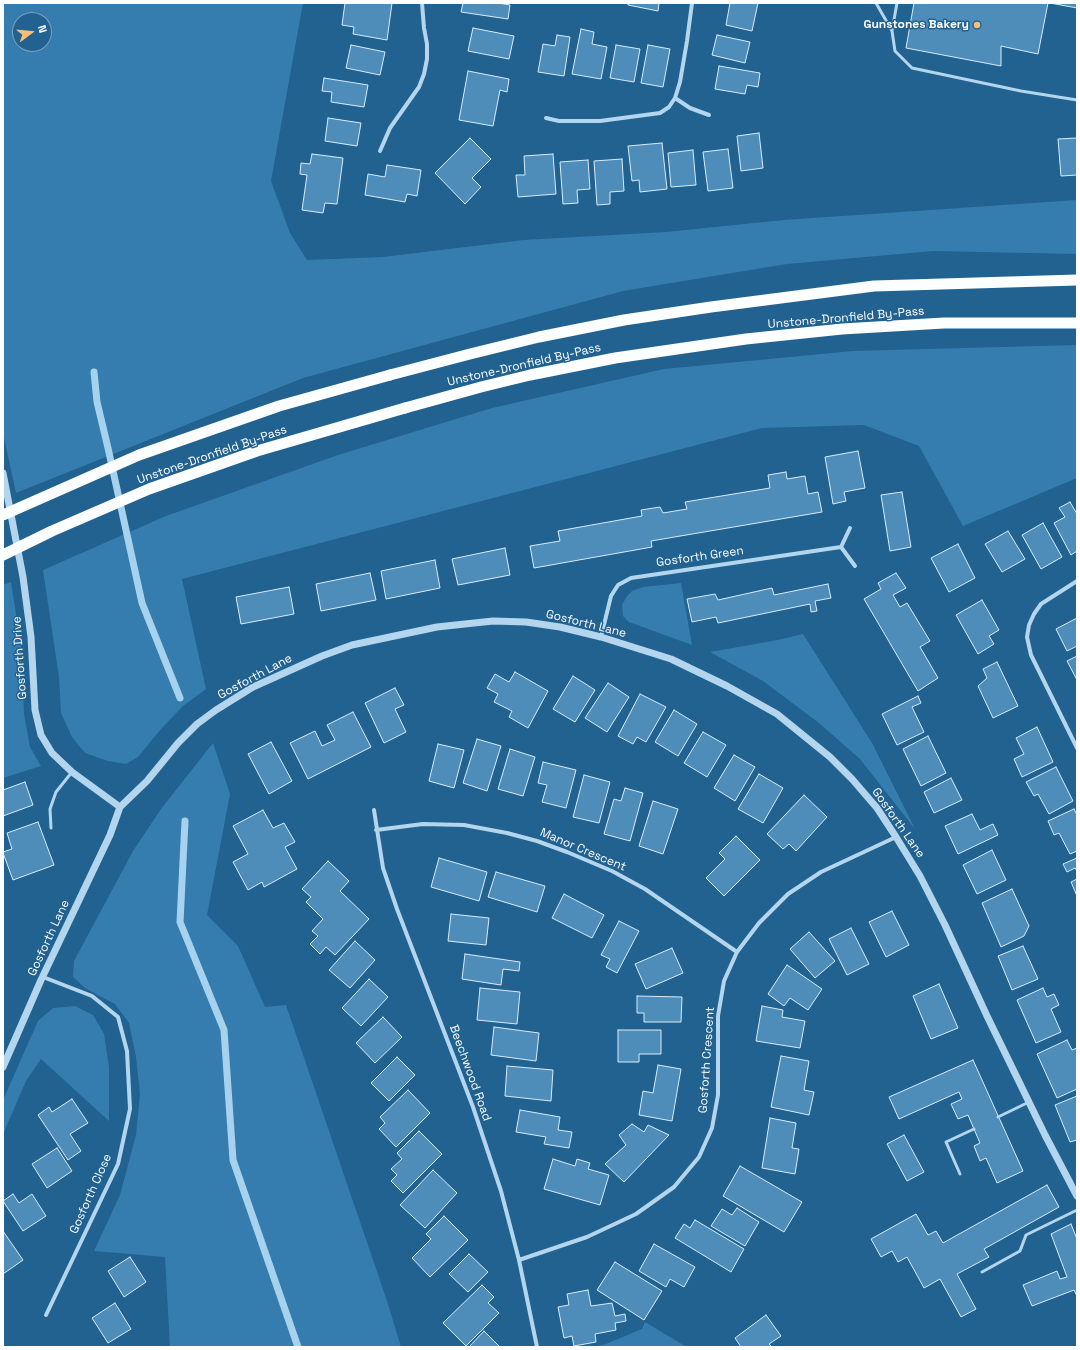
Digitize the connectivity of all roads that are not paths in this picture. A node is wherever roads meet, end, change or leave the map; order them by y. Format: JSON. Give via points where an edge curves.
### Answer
{"nodes":[{"id":1,"x":422,"y":3,"type":"edge"},
{"id":2,"x":692,"y":3,"type":"edge"},
{"id":3,"x":876,"y":3,"type":"edge"},
{"id":4,"x":897,"y":3,"type":"edge"},
{"id":5,"x":892,"y":31,"type":"junction"},
{"id":6,"x":675,"y":98,"type":"junction"},
{"id":7,"x":1077,"y":100,"type":"edge"},
{"id":8,"x":709,"y":114,"type":"dead end"},
{"id":9,"x":546,"y":118,"type":"dead end"},
{"id":10,"x":380,"y":151,"type":"dead end"},
{"id":11,"x":1077,"y":280,"type":"edge"},
{"id":12,"x":1077,"y":322,"type":"edge"},
{"id":13,"x":3,"y":472,"type":"edge"},
{"id":14,"x":3,"y":515,"type":"edge"},
{"id":15,"x":850,"y":528,"type":"dead end"},
{"id":16,"x":841,"y":547,"type":"junction"},
{"id":17,"x":3,"y":555,"type":"edge"},
{"id":18,"x":856,"y":566,"type":"dead end"},
{"id":19,"x":1077,"y":581,"type":"edge"},
{"id":20,"x":601,"y":637,"type":"junction"},
{"id":21,"x":1077,"y":748,"type":"edge"},
{"id":22,"x":72,"y":772,"type":"junction"},
{"id":23,"x":120,"y":807,"type":"junction"},
{"id":24,"x":374,"y":810,"type":"dead end"},
{"id":25,"x":51,"y":828,"type":"dead end"},
{"id":26,"x":376,"y":830,"type":"junction"},
{"id":27,"x":896,"y":837,"type":"junction"},
{"id":28,"x":738,"y":952,"type":"junction"},
{"id":29,"x":43,"y":977,"type":"junction"},
{"id":30,"x":3,"y":1067,"type":"edge"},
{"id":31,"x":1029,"y":1102,"type":"junction"},
{"id":32,"x":998,"y":1117,"type":"dead end"},
{"id":33,"x":974,"y":1129,"type":"dead end"},
{"id":34,"x":960,"y":1174,"type":"dead end"},
{"id":35,"x":1077,"y":1196,"type":"edge"},
{"id":36,"x":1077,"y":1210,"type":"edge"},
{"id":37,"x":519,"y":1260,"type":"junction"},
{"id":38,"x":982,"y":1272,"type":"dead end"},
{"id":39,"x":46,"y":1315,"type":"dead end"},
{"id":40,"x":536,"y":1347,"type":"edge"}],
"edges":[{"from":1,"to":10,"type":"street","via":[[427,44],[424,74],[416,91],[390,128]]},
{"from":2,"to":6,"type":"street","via":[[681,76]]},
{"from":3,"to":5,"type":"lane"},
{"from":4,"to":5,"type":"lane"},
{"from":5,"to":7,"type":"lane","via":[[895,51],[912,68]]},
{"from":6,"to":8,"type":"street","via":[[690,108]]},
{"from":6,"to":9,"type":"street","via":[[669,107],[660,113],[643,116],[600,121],[559,121]]},
{"from":11,"to":14,"type":"highway","name":"Unstone-Dronfield By-Pass","bridge":true,"via":[[874,286],[711,306],[539,337],[279,406],[138,455]]},
{"from":12,"to":17,"type":"highway","name":"Unstone-Dronfield By-Pass","bridge":true,"via":[[944,323],[842,329],[739,340],[615,358],[530,375],[257,451],[149,489]]},
{"from":13,"to":22,"type":"street","name":"Gosforth Drive","via":[[24,577],[31,637],[35,710],[41,735],[52,753]]},
{"from":15,"to":16,"type":"street"},
{"from":16,"to":18,"type":"street"},
{"from":16,"to":20,"type":"street","name":"Gosforth Green","via":[[631,578],[618,585],[611,596]]},
{"from":19,"to":21,"type":"street","via":[[1041,604],[1029,625],[1028,637],[1031,655]]},
{"from":20,"to":23,"type":"street","name":"Gosforth Lane","via":[[526,622],[492,621],[437,627],[352,645],[260,684],[216,710],[178,743],[147,781]]},
{"from":20,"to":27,"type":"street","name":"Gosforth Lane","via":[[671,659],[777,714],[852,778],[877,808]]},
{"from":22,"to":23,"type":"street","name":"Gosforth Drive"},
{"from":22,"to":25,"type":"lane","via":[[56,792],[50,808]]},
{"from":23,"to":29,"type":"street","name":"Gosforth Lane","via":[[110,835]]},
{"from":24,"to":26,"type":"street","name":"Beechwood Road"},
{"from":26,"to":28,"type":"street","name":"Manor Crescent","via":[[423,824],[464,825],[537,841],[606,868],[645,889]]},
{"from":26,"to":37,"type":"street","name":"Beechwood Road","via":[[388,882],[473,1107],[501,1192]]},
{"from":27,"to":28,"type":"street","name":"Gosforth Crescent","via":[[821,872],[788,894],[759,923]]},
{"from":27,"to":31,"type":"street","name":"Gosforth Lane","via":[[945,925]]},
{"from":28,"to":37,"type":"street","name":"Gosforth Crescent","via":[[724,981],[718,1016],[718,1095],[712,1128],[699,1157],[674,1187],[636,1214],[587,1237]]},
{"from":29,"to":30,"type":"street","name":"Gosforth Lane"},
{"from":29,"to":39,"type":"street","name":"Gosforth Close","via":[[92,996],[118,1017],[127,1050],[130,1108],[118,1164]]},
{"from":31,"to":32,"type":"lane"},
{"from":31,"to":35,"type":"street","name":"Gosforth Lane"},
{"from":33,"to":34,"type":"lane","via":[[946,1142]]},
{"from":36,"to":38,"type":"lane","via":[[1026,1235],[1020,1251]]},
{"from":37,"to":40,"type":"street","name":"Beechwood Road"}]}
